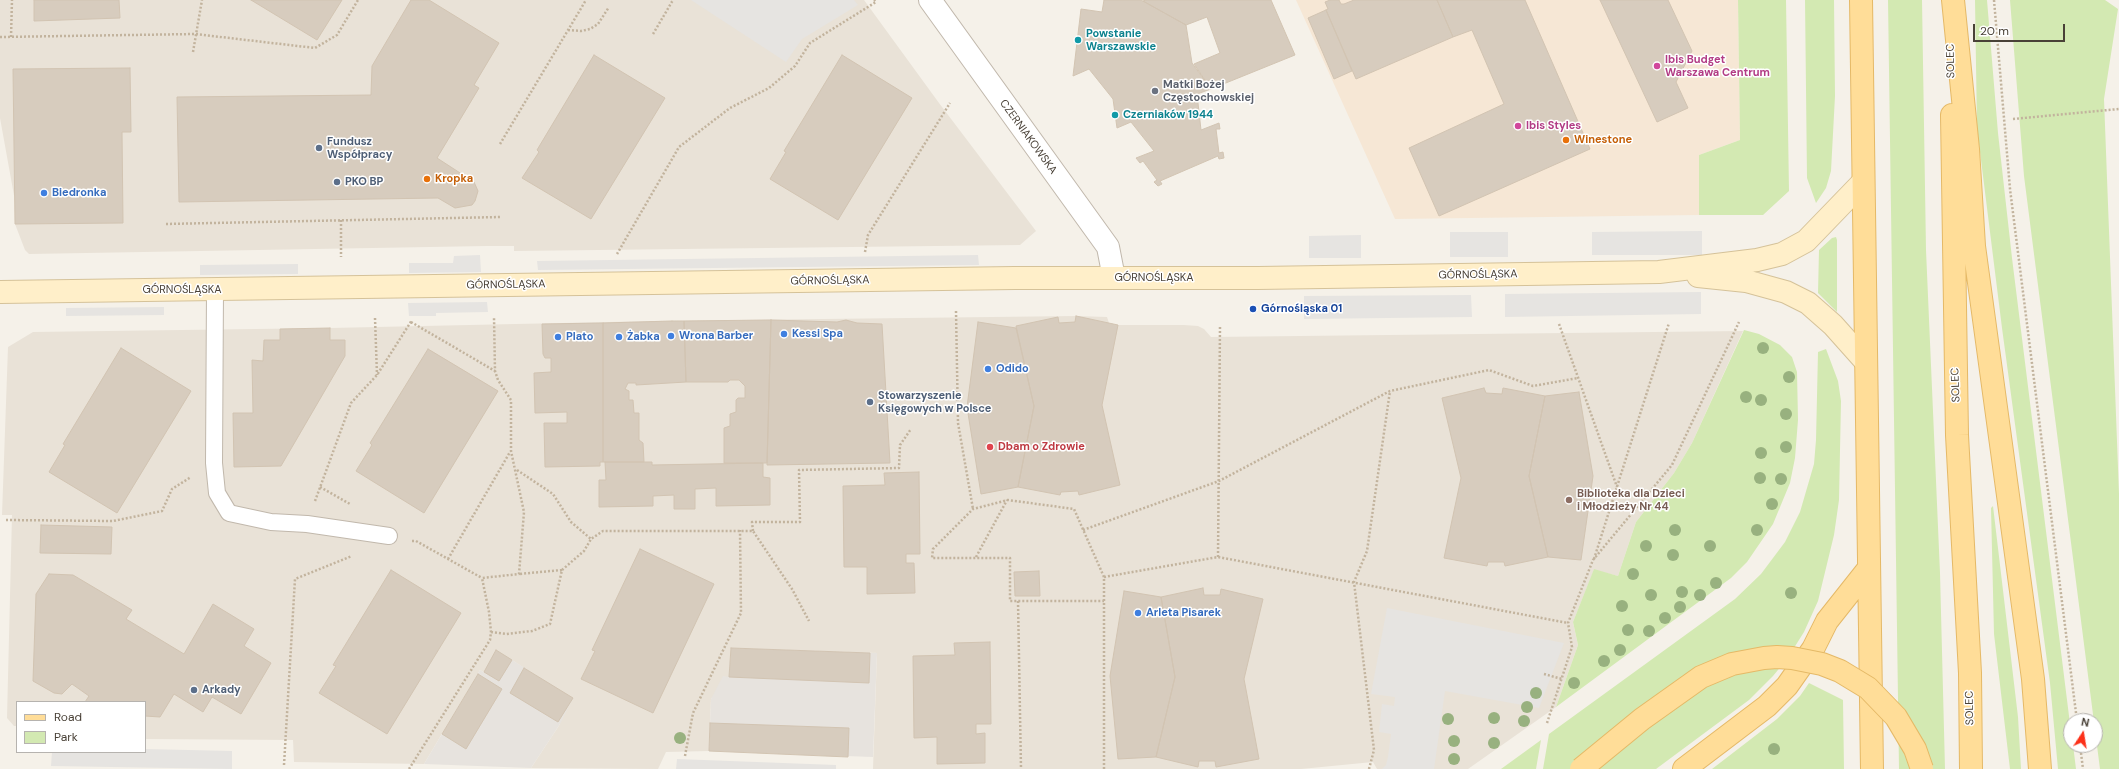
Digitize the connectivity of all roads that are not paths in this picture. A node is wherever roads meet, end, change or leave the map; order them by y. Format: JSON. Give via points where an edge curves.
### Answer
{"nodes":[{"id":1,"x":1861,"y":0,"type":"edge"},
{"id":2,"x":1952,"y":0,"type":"edge"},
{"id":3,"x":933,"y":1,"type":"edge"},
{"id":4,"x":1863,"y":182,"type":"junction"},
{"id":5,"x":1659,"y":272,"type":"junction"},
{"id":6,"x":1114,"y":278,"type":"junction"},
{"id":7,"x":215,"y":290,"type":"junction"},
{"id":8,"x":0,"y":292,"type":"edge"},
{"id":9,"x":1866,"y":362,"type":"junction"},
{"id":10,"x":388,"y":536,"type":"dead end"},
{"id":11,"x":1869,"y":568,"type":"junction"},
{"id":12,"x":1581,"y":769,"type":"edge"},
{"id":13,"x":1684,"y":769,"type":"edge"},
{"id":14,"x":1872,"y":769,"type":"edge"},
{"id":15,"x":1922,"y":769,"type":"edge"},
{"id":16,"x":1971,"y":769,"type":"edge"},
{"id":17,"x":2040,"y":769,"type":"edge"}],
"edges":[{"from":1,"to":4,"type":"main road"},
{"from":2,"to":16,"type":"main road","name":"SOLEC","via":[[1957,434],[1970,673]]},
{"from":2,"to":17,"type":"main road","via":[[1968,149],[1974,246],[2033,679]]},
{"from":3,"to":6,"type":"street","name":"CZERNIAKOWSKA","via":[[1108,247]]},
{"from":4,"to":5,"type":"street","name":"GÓRNOŚLĄSKA","via":[[1806,241],[1782,254],[1757,260]]},
{"from":4,"to":9,"type":"main road"},
{"from":5,"to":6,"type":"street","name":"GÓRNOŚLĄSKA"},
{"from":5,"to":9,"type":"street","name":"GÓRNOŚLĄSKA","via":[[1746,281],[1786,292],[1808,303],[1833,325]]},
{"from":6,"to":7,"type":"street","name":"GÓRNOŚLĄSKA"},
{"from":7,"to":8,"type":"street","name":"GÓRNOŚLĄSKA"},
{"from":7,"to":10,"type":"lane","via":[[214,463],[217,493],[229,512],[271,522],[307,524]]},
{"from":9,"to":11,"type":"main road"},
{"from":11,"to":13,"type":"main road","via":[[1827,621],[1813,649],[1787,686],[1753,717]]},
{"from":11,"to":14,"type":"main road"},
{"from":12,"to":15,"type":"main road","bridge":true,"via":[[1642,719],[1701,677],[1732,664],[1777,657],[1822,664],[1840,671],[1868,688],[1896,717],[1915,749]]}]}
